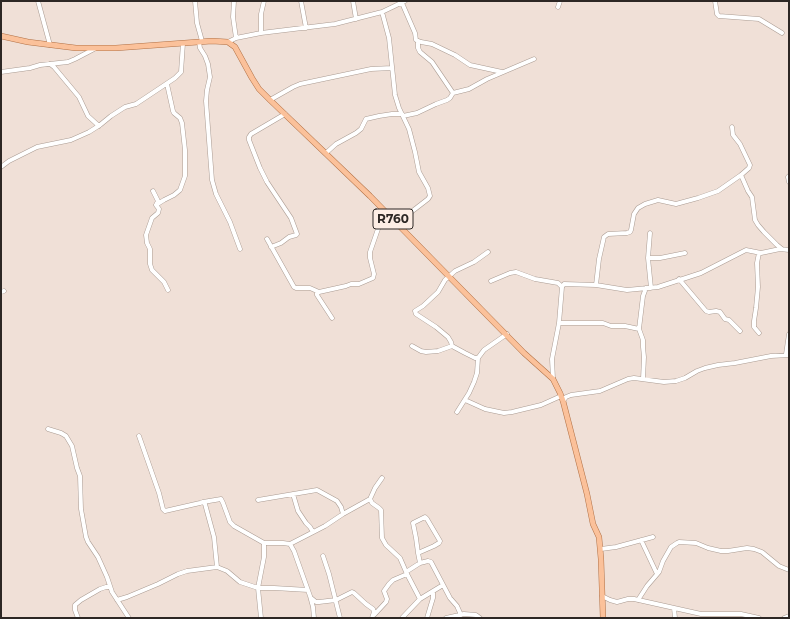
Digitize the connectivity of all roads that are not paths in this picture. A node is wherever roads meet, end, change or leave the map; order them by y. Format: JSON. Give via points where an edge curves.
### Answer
{"nodes":[{"id":1,"x":38,"y":1,"type":"edge"},
{"id":2,"x":195,"y":1,"type":"edge"},
{"id":3,"x":234,"y":1,"type":"edge"},
{"id":4,"x":264,"y":1,"type":"edge"},
{"id":5,"x":301,"y":1,"type":"edge"},
{"id":6,"x":353,"y":1,"type":"edge"},
{"id":7,"x":560,"y":1,"type":"edge"},
{"id":8,"x":715,"y":1,"type":"edge"},
{"id":9,"x":404,"y":2,"type":"edge"},
{"id":10,"x":558,"y":7,"type":"dead end"},
{"id":11,"x":382,"y":12,"type":"junction"},
{"id":12,"x":356,"y":19,"type":"junction"},
{"id":13,"x":306,"y":28,"type":"junction"},
{"id":14,"x":261,"y":33,"type":"junction"},
{"id":15,"x":782,"y":33,"type":"dead end"},
{"id":16,"x":1,"y":36,"type":"edge"},
{"id":17,"x":236,"y":38,"type":"junction"},
{"id":18,"x":200,"y":41,"type":"junction"},
{"id":19,"x":418,"y":41,"type":"junction"},
{"id":20,"x":228,"y":42,"type":"junction"},
{"id":21,"x":183,"y":43,"type":"junction"},
{"id":22,"x":50,"y":45,"type":"junction"},
{"id":23,"x":96,"y":48,"type":"junction"},
{"id":24,"x":534,"y":59,"type":"dead end"},
{"id":25,"x":50,"y":64,"type":"junction"},
{"id":26,"x":392,"y":68,"type":"junction"},
{"id":27,"x":1,"y":72,"type":"edge"},
{"id":28,"x":502,"y":72,"type":"junction"},
{"id":29,"x":166,"y":84,"type":"junction"},
{"id":30,"x":453,"y":93,"type":"junction"},
{"id":31,"x":270,"y":100,"type":"junction"},
{"id":32,"x":285,"y":114,"type":"junction"},
{"id":33,"x":402,"y":115,"type":"junction"},
{"id":34,"x":99,"y":126,"type":"junction"},
{"id":35,"x":732,"y":127,"type":"dead end"},
{"id":36,"x":326,"y":153,"type":"junction"},
{"id":37,"x":1,"y":167,"type":"edge"},
{"id":38,"x":741,"y":175,"type":"junction"},
{"id":39,"x":789,"y":176,"type":"edge"},
{"id":40,"x":789,"y":182,"type":"edge"},
{"id":41,"x":153,"y":191,"type":"dead end"},
{"id":42,"x":156,"y":205,"type":"junction"},
{"id":43,"x":388,"y":214,"type":"junction"},
{"id":44,"x":401,"y":227,"type":"junction"},
{"id":45,"x":650,"y":233,"type":"dead end"},
{"id":46,"x":267,"y":239,"type":"dead end"},
{"id":47,"x":271,"y":247,"type":"junction"},
{"id":48,"x":240,"y":249,"type":"dead end"},
{"id":49,"x":782,"y":250,"type":"junction"},
{"id":50,"x":789,"y":250,"type":"edge"},
{"id":51,"x":488,"y":252,"type":"dead end"},
{"id":52,"x":686,"y":253,"type":"dead end"},
{"id":53,"x":759,"y":253,"type":"junction"},
{"id":54,"x":648,"y":258,"type":"junction"},
{"id":55,"x":450,"y":277,"type":"junction"},
{"id":56,"x":679,"y":279,"type":"junction"},
{"id":57,"x":491,"y":282,"type":"dead end"},
{"id":58,"x":596,"y":285,"type":"junction"},
{"id":59,"x":562,"y":287,"type":"junction"},
{"id":60,"x":646,"y":288,"type":"junction"},
{"id":61,"x":652,"y":288,"type":"junction"},
{"id":62,"x":168,"y":290,"type":"dead end"},
{"id":63,"x":319,"y":292,"type":"junction"},
{"id":64,"x":332,"y":318,"type":"dead end"},
{"id":65,"x":559,"y":323,"type":"junction"},
{"id":66,"x":639,"y":329,"type":"junction"},
{"id":67,"x":740,"y":331,"type":"dead end"},
{"id":68,"x":759,"y":333,"type":"dead end"},
{"id":69,"x":507,"y":334,"type":"junction"},
{"id":70,"x":789,"y":334,"type":"edge"},
{"id":71,"x":412,"y":346,"type":"dead end"},
{"id":72,"x":452,"y":346,"type":"junction"},
{"id":73,"x":787,"y":355,"type":"edge"},
{"id":74,"x":478,"y":358,"type":"junction"},
{"id":75,"x":553,"y":379,"type":"junction"},
{"id":76,"x":643,"y":379,"type":"junction"},
{"id":77,"x":562,"y":399,"type":"junction"},
{"id":78,"x":464,"y":400,"type":"junction"},
{"id":79,"x":457,"y":412,"type":"dead end"},
{"id":80,"x":48,"y":429,"type":"dead end"},
{"id":81,"x":140,"y":436,"type":"dead end"},
{"id":82,"x":382,"y":478,"type":"dead end"},
{"id":83,"x":293,"y":494,"type":"junction"},
{"id":84,"x":370,"y":499,"type":"junction"},
{"id":85,"x":258,"y":500,"type":"dead end"},
{"id":86,"x":203,"y":502,"type":"junction"},
{"id":87,"x":344,"y":514,"type":"junction"},
{"id":88,"x":313,"y":532,"type":"junction"},
{"id":89,"x":653,"y":537,"type":"dead end"},
{"id":90,"x":641,"y":540,"type":"junction"},
{"id":91,"x":264,"y":543,"type":"junction"},
{"id":92,"x":290,"y":544,"type":"junction"},
{"id":93,"x":600,"y":549,"type":"junction"},
{"id":94,"x":418,"y":553,"type":"junction"},
{"id":95,"x":323,"y":556,"type":"dead end"},
{"id":96,"x":420,"y":563,"type":"junction"},
{"id":97,"x":217,"y":567,"type":"junction"},
{"id":98,"x":789,"y":570,"type":"edge"},
{"id":99,"x":407,"y":573,"type":"junction"},
{"id":100,"x":657,"y":574,"type":"junction"},
{"id":101,"x":443,"y":585,"type":"junction"},
{"id":102,"x":110,"y":588,"type":"junction"},
{"id":103,"x":258,"y":588,"type":"junction"},
{"id":104,"x":308,"y":590,"type":"junction"},
{"id":105,"x":433,"y":592,"type":"junction"},
{"id":106,"x":602,"y":596,"type":"junction"},
{"id":107,"x":311,"y":598,"type":"junction"},
{"id":108,"x":420,"y":599,"type":"junction"},
{"id":109,"x":117,"y":600,"type":"junction"},
{"id":110,"x":336,"y":600,"type":"junction"},
{"id":111,"x":638,"y":600,"type":"junction"},
{"id":112,"x":674,"y":608,"type":"junction"},
{"id":113,"x":459,"y":616,"type":"edge"},
{"id":114,"x":701,"y":616,"type":"edge"},
{"id":115,"x":729,"y":616,"type":"edge"},
{"id":116,"x":789,"y":616,"type":"edge"},
{"id":117,"x":373,"y":617,"type":"edge"},
{"id":118,"x":78,"y":618,"type":"edge"},
{"id":119,"x":129,"y":618,"type":"edge"},
{"id":120,"x":261,"y":618,"type":"edge"},
{"id":121,"x":314,"y":618,"type":"edge"},
{"id":122,"x":340,"y":618,"type":"edge"},
{"id":123,"x":402,"y":618,"type":"edge"},
{"id":124,"x":427,"y":618,"type":"edge"},
{"id":125,"x":446,"y":618,"type":"edge"},
{"id":126,"x":480,"y":618,"type":"edge"},
{"id":127,"x":603,"y":618,"type":"edge"},
{"id":128,"x":675,"y":618,"type":"edge"},
{"id":129,"x":759,"y":618,"type":"edge"},
{"id":130,"x":784,"y":618,"type":"edge"}],
"edges":[{"from":1,"to":22,"type":"street"},
{"from":2,"to":18,"type":"street"},
{"from":3,"to":17,"type":"street"},
{"from":4,"to":14,"type":"street"},
{"from":5,"to":13,"type":"street"},
{"from":6,"to":12,"type":"street"},
{"from":7,"to":10,"type":"street"},
{"from":8,"to":15,"type":"street","via":[[717,15],[759,19]]},
{"from":9,"to":11,"type":"street"},
{"from":9,"to":19,"type":"street"},
{"from":11,"to":12,"type":"street"},
{"from":11,"to":26,"type":"street"},
{"from":12,"to":13,"type":"street"},
{"from":13,"to":14,"type":"street"},
{"from":14,"to":17,"type":"street"},
{"from":16,"to":22,"type":"main road"},
{"from":17,"to":20,"type":"street"},
{"from":18,"to":20,"type":"main road"},
{"from":18,"to":21,"type":"main road"},
{"from":18,"to":48,"type":"street","via":[[210,77],[206,101],[212,180]]},
{"from":19,"to":28,"type":"street","via":[[432,44],[470,65]]},
{"from":19,"to":30,"type":"street","via":[[418,50],[432,62]]},
{"from":20,"to":31,"type":"main road","number":"R760"},
{"from":21,"to":23,"type":"main road"},
{"from":21,"to":29,"type":"street","via":[[181,72]]},
{"from":22,"to":23,"type":"main road"},
{"from":23,"to":25,"type":"street","via":[[68,62]]},
{"from":24,"to":28,"type":"street"},
{"from":25,"to":27,"type":"street"},
{"from":25,"to":34,"type":"street","via":[[79,97],[88,116]]},
{"from":26,"to":31,"type":"street","via":[[371,69],[300,84]]},
{"from":26,"to":33,"type":"street","via":[[395,96]]},
{"from":28,"to":30,"type":"street","via":[[468,89]]},
{"from":29,"to":34,"type":"street","via":[[136,104],[125,107]]},
{"from":29,"to":42,"type":"street","via":[[173,111],[182,123],[186,170],[180,190]]},
{"from":30,"to":33,"type":"street","via":[[447,100],[417,113]]},
{"from":31,"to":32,"type":"main road","number":"R760"},
{"from":32,"to":36,"type":"main road","number":"R760"},
{"from":32,"to":47,"type":"street","via":[[249,137],[260,168],[291,218],[297,234]]},
{"from":33,"to":36,"type":"street","via":[[366,119],[356,133]]},
{"from":33,"to":44,"type":"street","via":[[409,129],[419,172],[430,196],[406,216]]},
{"from":34,"to":37,"type":"street","via":[[71,140],[37,147]]},
{"from":35,"to":38,"type":"street","via":[[733,135],[750,165]]},
{"from":36,"to":43,"type":"main road","number":"R760"},
{"from":38,"to":49,"type":"street","via":[[752,197],[756,222]]},
{"from":38,"to":58,"type":"street","via":[[718,191],[698,198],[676,204],[658,200],[638,208],[630,232],[608,234],[604,237]]},
{"from":39,"to":40,"type":"street"},
{"from":41,"to":42,"type":"street","via":[[158,201]]},
{"from":42,"to":62,"type":"street","via":[[158,213],[152,218],[146,241],[150,249],[150,267]]},
{"from":43,"to":44,"type":"main road","number":"R760"},
{"from":43,"to":63,"type":"street","via":[[378,229],[370,252],[374,278],[359,284]]},
{"from":44,"to":55,"type":"main road","number":"R760"},
{"from":45,"to":54,"type":"street"},
{"from":46,"to":47,"type":"street"},
{"from":47,"to":63,"type":"street","via":[[294,287],[310,288]]},
{"from":49,"to":50,"type":"street"},
{"from":49,"to":53,"type":"street"},
{"from":51,"to":55,"type":"street"},
{"from":52,"to":54,"type":"street"},
{"from":53,"to":56,"type":"street","via":[[743,251],[705,271]]},
{"from":53,"to":68,"type":"street","via":[[754,321],[755,330]]},
{"from":54,"to":61,"type":"street"},
{"from":55,"to":69,"type":"main road","number":"R760"},
{"from":55,"to":72,"type":"street","via":[[438,292],[415,312],[448,337]]},
{"from":56,"to":61,"type":"street"},
{"from":56,"to":67,"type":"street","via":[[706,311],[720,312]]},
{"from":57,"to":59,"type":"street","via":[[513,272],[558,283]]},
{"from":58,"to":59,"type":"street","via":[[564,284]]},
{"from":58,"to":60,"type":"street","via":[[627,290]]},
{"from":59,"to":65,"type":"street"},
{"from":60,"to":61,"type":"street"},
{"from":60,"to":66,"type":"street"},
{"from":63,"to":64,"type":"street","via":[[316,295]]},
{"from":65,"to":66,"type":"street","via":[[603,323]]},
{"from":65,"to":75,"type":"street","via":[[552,359]]},
{"from":66,"to":76,"type":"street","via":[[643,340]]},
{"from":69,"to":74,"type":"street","via":[[484,350]]},
{"from":69,"to":75,"type":"main road","number":"R760"},
{"from":70,"to":73,"type":"street"},
{"from":71,"to":72,"type":"street","via":[[426,352]]},
{"from":72,"to":74,"type":"street"},
{"from":73,"to":76,"type":"street","via":[[718,365],[697,371],[682,380],[664,382]]},
{"from":74,"to":78,"type":"street","via":[[477,374]]},
{"from":75,"to":77,"type":"main road","number":"R760"},
{"from":76,"to":77,"type":"street","via":[[628,379],[600,391],[571,395]]},
{"from":77,"to":78,"type":"street","via":[[528,409],[504,412],[485,409]]},
{"from":77,"to":93,"type":"main road","number":"R760"},
{"from":78,"to":79,"type":"street"},
{"from":80,"to":102,"type":"street","via":[[61,433],[70,440],[80,476],[81,509],[86,537],[98,557]]},
{"from":81,"to":86,"type":"street","via":[[163,509],[165,511]]},
{"from":82,"to":84,"type":"street"},
{"from":83,"to":85,"type":"street"},
{"from":83,"to":87,"type":"street","via":[[320,491],[337,501]]},
{"from":83,"to":88,"type":"street","via":[[298,511]]},
{"from":84,"to":87,"type":"street"},
{"from":84,"to":99,"type":"street","via":[[381,510],[384,542],[400,558]]},
{"from":86,"to":91,"type":"street","via":[[221,499],[231,524]]},
{"from":86,"to":97,"type":"street","via":[[214,537]]},
{"from":87,"to":88,"type":"street"},
{"from":88,"to":92,"type":"street"},
{"from":89,"to":90,"type":"street"},
{"from":90,"to":93,"type":"street"},
{"from":90,"to":100,"type":"street"},
{"from":91,"to":92,"type":"street"},
{"from":91,"to":103,"type":"street"},
{"from":92,"to":104,"type":"street"},
{"from":93,"to":106,"type":"main road","number":"R760"},
{"from":94,"to":94,"type":"street","via":[[413,523],[425,517],[440,541]]},
{"from":94,"to":96,"type":"street"},
{"from":95,"to":110,"type":"street"},
{"from":96,"to":99,"type":"street"},
{"from":96,"to":101,"type":"street","via":[[431,562]]},
{"from":97,"to":103,"type":"street","via":[[227,571],[240,582]]},
{"from":97,"to":109,"type":"street","via":[[187,571]]},
{"from":98,"to":100,"type":"street","via":[[754,549],[721,551],[696,543],[680,542],[671,547]]},
{"from":99,"to":108,"type":"street"},
{"from":99,"to":117,"type":"street","via":[[389,584],[384,591],[386,602]]},
{"from":100,"to":111,"type":"street"},
{"from":101,"to":105,"type":"street"},
{"from":101,"to":113,"type":"street","via":[[457,606]]},
{"from":102,"to":109,"type":"street"},
{"from":102,"to":118,"type":"street","via":[[100,589],[75,605]]},
{"from":103,"to":104,"type":"street"},
{"from":103,"to":120,"type":"street"},
{"from":104,"to":107,"type":"street"},
{"from":105,"to":108,"type":"street"},
{"from":105,"to":124,"type":"street"},
{"from":106,"to":111,"type":"street","via":[[617,602]]},
{"from":106,"to":127,"type":"main road","number":"R760"},
{"from":107,"to":110,"type":"street","via":[[316,602]]},
{"from":107,"to":121,"type":"street"},
{"from":108,"to":123,"type":"street"},
{"from":109,"to":119,"type":"street"},
{"from":110,"to":117,"type":"street","via":[[354,593],[373,609]]},
{"from":110,"to":122,"type":"street"},
{"from":111,"to":112,"type":"street"},
{"from":112,"to":114,"type":"street"},
{"from":112,"to":128,"type":"street"},
{"from":113,"to":125,"type":"street"},
{"from":113,"to":126,"type":"street","via":[[476,615]]},
{"from":114,"to":115,"type":"street"},
{"from":115,"to":129,"type":"street","via":[[742,614]]},
{"from":116,"to":130,"type":"street"}]}
